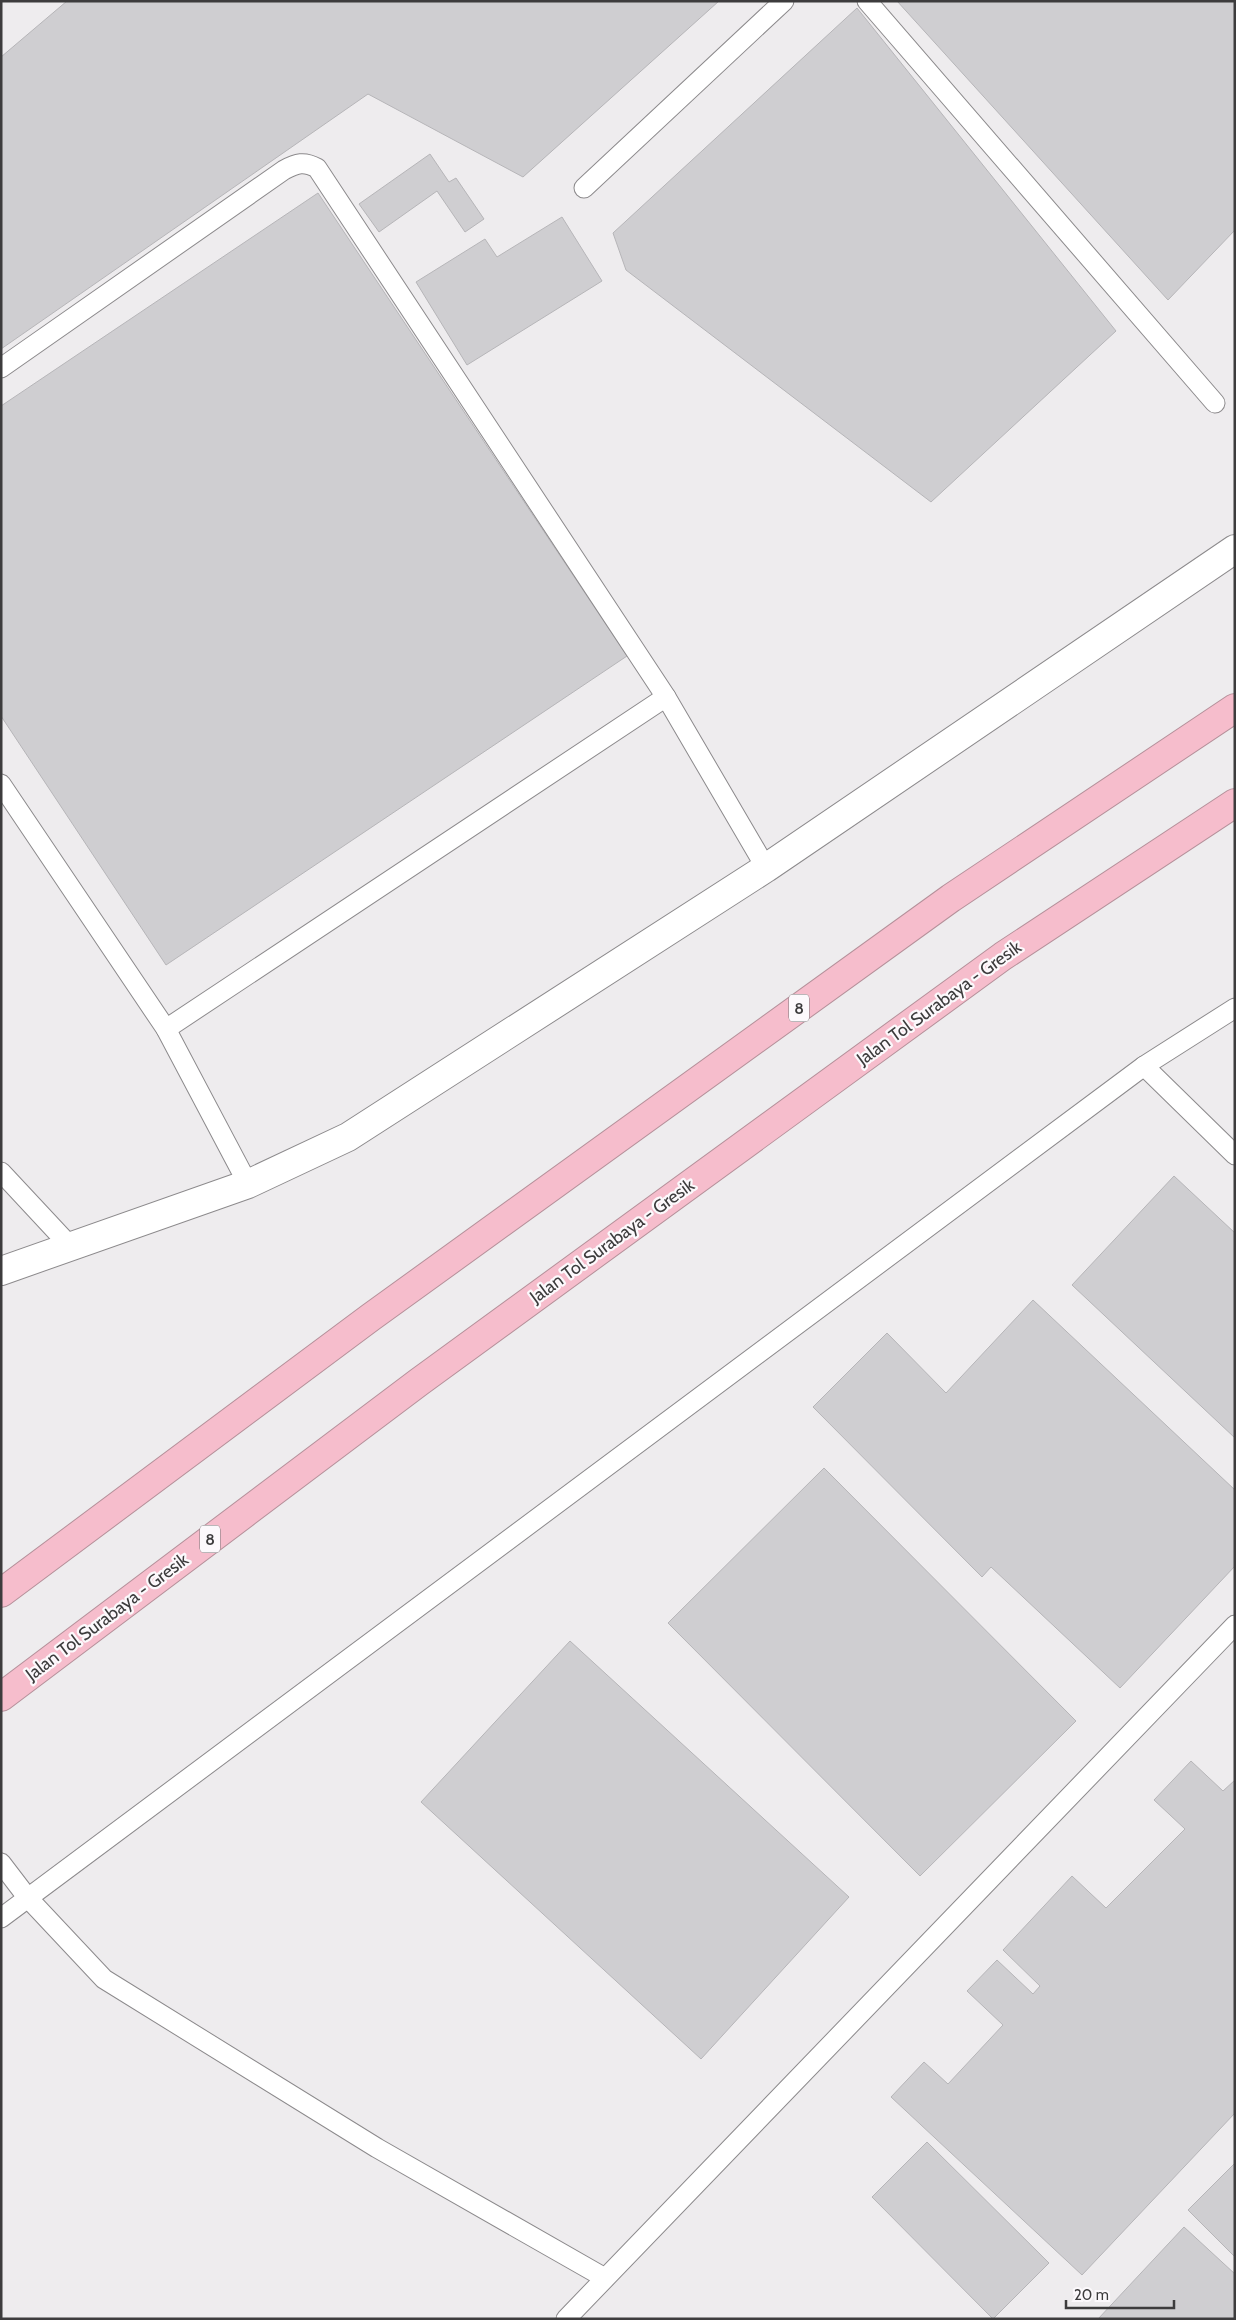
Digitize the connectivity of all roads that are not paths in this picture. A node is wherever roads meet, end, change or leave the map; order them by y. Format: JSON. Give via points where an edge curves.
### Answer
{"nodes":[{"id":1,"x":784,"y":1,"type":"edge"},
{"id":2,"x":867,"y":1,"type":"edge"},
{"id":3,"x":584,"y":188,"type":"dead end"},
{"id":4,"x":1,"y":368,"type":"edge"},
{"id":5,"x":1215,"y":403,"type":"dead end"},
{"id":6,"x":1235,"y":549,"type":"edge"},
{"id":7,"x":666,"y":697,"type":"junction"},
{"id":8,"x":1235,"y":708,"type":"edge"},
{"id":9,"x":1,"y":784,"type":"edge"},
{"id":10,"x":1235,"y":803,"type":"edge"},
{"id":11,"x":766,"y":868,"type":"junction"},
{"id":12,"x":1235,"y":1008,"type":"edge"},
{"id":13,"x":166,"y":1029,"type":"junction"},
{"id":14,"x":1144,"y":1066,"type":"junction"},
{"id":15,"x":1235,"y":1155,"type":"edge"},
{"id":16,"x":1,"y":1172,"type":"edge"},
{"id":17,"x":248,"y":1184,"type":"junction"},
{"id":18,"x":70,"y":1246,"type":"junction"},
{"id":19,"x":1,"y":1271,"type":"edge"},
{"id":20,"x":1,"y":1593,"type":"edge"},
{"id":21,"x":1235,"y":1625,"type":"edge"},
{"id":22,"x":1,"y":1696,"type":"edge"},
{"id":23,"x":1,"y":1863,"type":"edge"},
{"id":24,"x":27,"y":1897,"type":"junction"},
{"id":25,"x":1,"y":1918,"type":"edge"},
{"id":26,"x":605,"y":2278,"type":"junction"},
{"id":27,"x":566,"y":2319,"type":"edge"}],
"edges":[{"from":1,"to":3,"type":"lane"},
{"from":2,"to":5,"type":"lane"},
{"from":4,"to":7,"type":"lane","via":[[284,170],[295,164],[310,164],[322,174]]},
{"from":6,"to":11,"type":"street"},
{"from":7,"to":11,"type":"lane"},
{"from":7,"to":13,"type":"lane"},
{"from":8,"to":20,"type":"highway","number":"8","via":[[951,898],[371,1317]]},
{"from":9,"to":13,"type":"lane"},
{"from":10,"to":22,"type":"highway","name":"Jalan Tol Surabaya - Gresik","number":"8","via":[[1003,956],[419,1382]]},
{"from":11,"to":17,"type":"street","via":[[348,1137]]},
{"from":12,"to":14,"type":"lane"},
{"from":13,"to":17,"type":"lane"},
{"from":14,"to":15,"type":"lane"},
{"from":14,"to":24,"type":"lane"},
{"from":16,"to":18,"type":"lane"},
{"from":17,"to":18,"type":"street"},
{"from":18,"to":19,"type":"street"},
{"from":21,"to":26,"type":"lane"},
{"from":23,"to":24,"type":"lane"},
{"from":24,"to":25,"type":"lane"},
{"from":24,"to":26,"type":"lane","via":[[104,1979],[377,2148]]},
{"from":26,"to":27,"type":"lane"}]}
